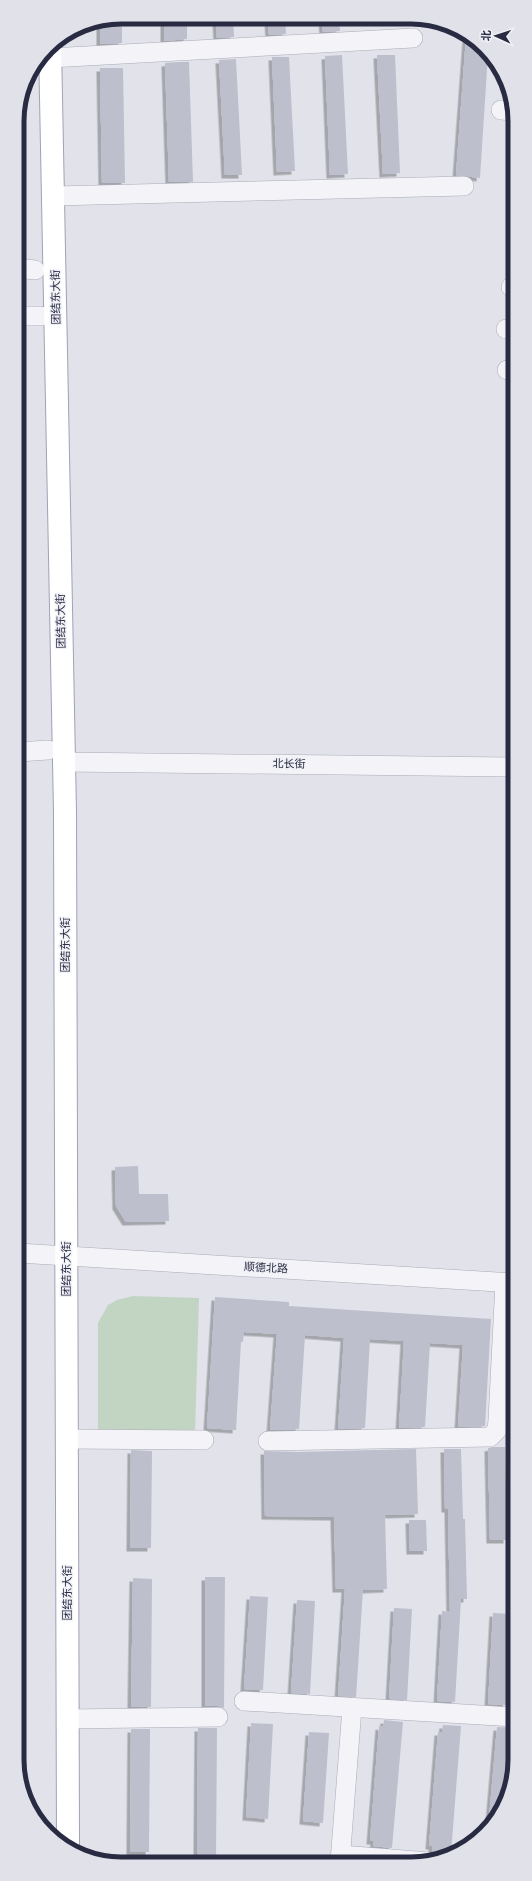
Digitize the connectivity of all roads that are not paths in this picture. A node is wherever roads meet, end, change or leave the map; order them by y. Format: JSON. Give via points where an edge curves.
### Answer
{"nodes":[{"id":1,"x":414,"y":38,"type":"dead end"},
{"id":2,"x":49,"y":56,"type":"edge"},
{"id":3,"x":45,"y":60,"type":"edge"},
{"id":4,"x":45,"y":61,"type":"edge"},
{"id":5,"x":464,"y":186,"type":"dead end"},
{"id":6,"x":54,"y":196,"type":"junction"},
{"id":7,"x":24,"y":316,"type":"edge"},
{"id":8,"x":41,"y":316,"type":"junction"},
{"id":9,"x":24,"y":753,"type":"edge"},
{"id":10,"x":56,"y":756,"type":"junction"},
{"id":11,"x":508,"y":767,"type":"edge"},
{"id":12,"x":24,"y":1253,"type":"edge"},
{"id":13,"x":58,"y":1256,"type":"junction"},
{"id":14,"x":508,"y":1283,"type":"edge"},
{"id":15,"x":508,"y":1306,"type":"edge"},
{"id":16,"x":67,"y":1439,"type":"junction"},
{"id":17,"x":204,"y":1440,"type":"dead end"},
{"id":18,"x":268,"y":1441,"type":"dead end"},
{"id":19,"x":244,"y":1701,"type":"dead end"},
{"id":20,"x":352,"y":1708,"type":"junction"},
{"id":21,"x":218,"y":1717,"type":"dead end"},
{"id":22,"x":508,"y":1717,"type":"edge"},
{"id":23,"x":68,"y":1719,"type":"junction"},
{"id":24,"x":53,"y":1830,"type":"edge"},
{"id":25,"x":68,"y":1841,"type":"edge"},
{"id":26,"x":341,"y":1857,"type":"edge"}],
"edges":[{"from":1,"to":2,"type":"street"},
{"from":3,"to":6,"type":"main road","name":"团结东大街"},
{"from":4,"to":8,"type":"main road","name":"团结东大街"},
{"from":5,"to":6,"type":"street"},
{"from":6,"to":10,"type":"main road","name":"团结东大街"},
{"from":7,"to":8,"type":"street"},
{"from":8,"to":10,"type":"main road","name":"团结东大街"},
{"from":9,"to":10,"type":"street","name":"北长街"},
{"from":10,"to":11,"type":"street","name":"北长街"},
{"from":10,"to":13,"type":"main road","name":"团结东大街"},
{"from":12,"to":13,"type":"street","name":"顺德北路"},
{"from":13,"to":14,"type":"street","name":"顺德北路"},
{"from":13,"to":16,"type":"main road","name":"团结东大街"},
{"from":13,"to":24,"type":"main road","name":"团结东大街"},
{"from":15,"to":18,"type":"street","via":[[497,1430],[490,1437]]},
{"from":16,"to":17,"type":"street"},
{"from":16,"to":23,"type":"main road","name":"团结东大街"},
{"from":19,"to":20,"type":"street"},
{"from":20,"to":22,"type":"street"},
{"from":20,"to":26,"type":"street"},
{"from":21,"to":23,"type":"street"},
{"from":23,"to":25,"type":"main road","name":"团结东大街"}]}
